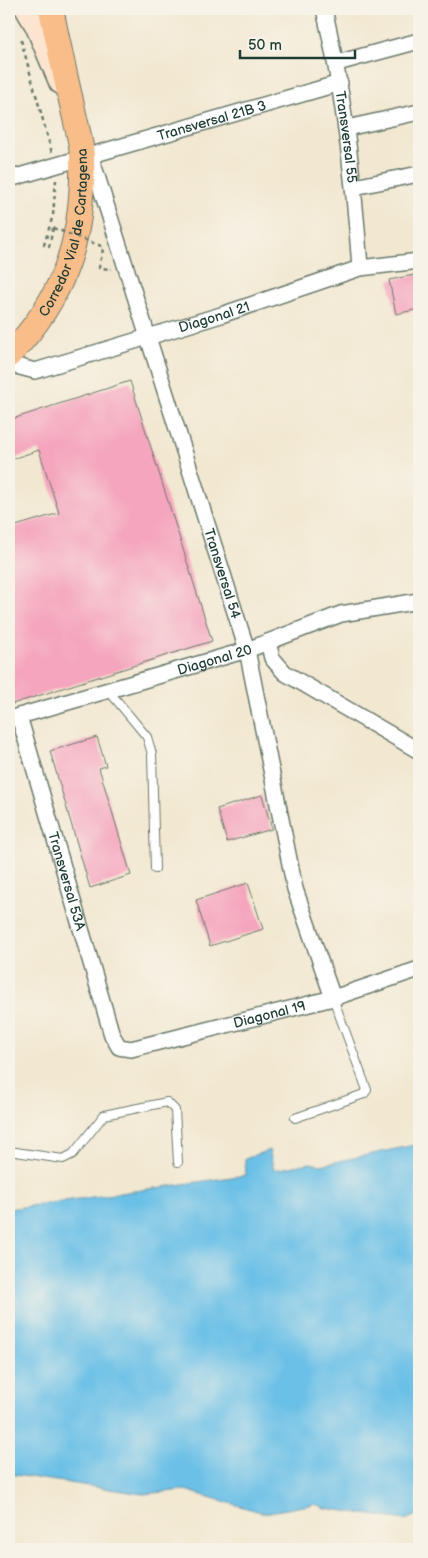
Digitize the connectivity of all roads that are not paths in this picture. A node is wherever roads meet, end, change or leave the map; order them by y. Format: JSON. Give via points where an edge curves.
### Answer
{"nodes":[{"id":1,"x":26,"y":9,"type":"edge"},
{"id":2,"x":51,"y":9,"type":"edge"},
{"id":3,"x":324,"y":9,"type":"edge"},
{"id":4,"x":419,"y":41,"type":"edge"},
{"id":5,"x":337,"y":63,"type":"junction"},
{"id":6,"x":340,"y":83,"type":"junction"},
{"id":7,"x":419,"y":112,"type":"edge"},
{"id":8,"x":76,"y":123,"type":"junction"},
{"id":9,"x":347,"y":128,"type":"junction"},
{"id":10,"x":86,"y":155,"type":"junction"},
{"id":11,"x":419,"y":174,"type":"edge"},
{"id":12,"x":9,"y":179,"type":"edge"},
{"id":13,"x":354,"y":188,"type":"junction"},
{"id":14,"x":419,"y":262,"type":"edge"},
{"id":15,"x":360,"y":268,"type":"junction"},
{"id":16,"x":148,"y":336,"type":"junction"},
{"id":17,"x":9,"y":355,"type":"edge"},
{"id":18,"x":9,"y":364,"type":"edge"},
{"id":19,"x":419,"y":601,"type":"edge"},
{"id":20,"x":268,"y":642,"type":"junction"},
{"id":21,"x":247,"y":650,"type":"junction"},
{"id":22,"x":108,"y":690,"type":"junction"},
{"id":23,"x":14,"y":718,"type":"edge"},
{"id":24,"x":419,"y":751,"type":"edge"},
{"id":25,"x":154,"y":869,"type":"dead end"},
{"id":26,"x":419,"y":969,"type":"edge"},
{"id":27,"x":333,"y":998,"type":"junction"},
{"id":28,"x":119,"y":1047,"type":"joint"},
{"id":29,"x":295,"y":1118,"type":"dead end"},
{"id":30,"x":9,"y":1151,"type":"edge"},
{"id":31,"x":178,"y":1162,"type":"dead end"}],
"edges":[{"from":1,"to":8,"type":"street"},
{"from":2,"to":8,"type":"main road","name":"Corredor Vial de Cartagena"},
{"from":3,"to":5,"type":"street","name":"Transversal 55"},
{"from":4,"to":5,"type":"street"},
{"from":5,"to":6,"type":"street","name":"Transversal 55"},
{"from":6,"to":9,"type":"street","name":"Transversal 55"},
{"from":6,"to":10,"type":"street","name":"Transversal 21B 3"},
{"from":7,"to":9,"type":"street"},
{"from":8,"to":10,"type":"main road","name":"Corredor Vial de Cartagena"},
{"from":9,"to":13,"type":"street","name":"Transversal 55"},
{"from":10,"to":12,"type":"street","name":"Transversal 21B 3"},
{"from":10,"to":16,"type":"street","name":"Transversal 54"},
{"from":10,"to":17,"type":"main road","name":"Corredor Vial de Cartagena","via":[[72,255],[44,314]]},
{"from":11,"to":13,"type":"street"},
{"from":13,"to":15,"type":"street","name":"Transversal 55"},
{"from":14,"to":15,"type":"street","name":"Diagonal 21"},
{"from":15,"to":16,"type":"street","name":"Diagonal 21"},
{"from":16,"to":18,"type":"street","name":"Diagonal 21","via":[[35,371]]},
{"from":16,"to":21,"type":"street","name":"Transversal 54"},
{"from":19,"to":20,"type":"street","name":"Diagonal 20","via":[[341,614]]},
{"from":20,"to":21,"type":"street","name":"Diagonal 20"},
{"from":20,"to":24,"type":"street","via":[[272,658],[285,673]]},
{"from":21,"to":22,"type":"street","name":"Diagonal 20"},
{"from":21,"to":27,"type":"street","name":"Transversal 54","via":[[295,889]]},
{"from":22,"to":23,"type":"street","name":"Diagonal 20"},
{"from":22,"to":25,"type":"lane","via":[[147,737],[152,754]]},
{"from":23,"to":28,"type":"street","name":"Transversal 53A","via":[[112,1035]]},
{"from":26,"to":27,"type":"street","name":"Diagonal 19"},
{"from":27,"to":28,"type":"street","name":"Diagonal 19","via":[[131,1049]]},
{"from":27,"to":29,"type":"lane","via":[[367,1090],[364,1094]]},
{"from":30,"to":31,"type":"lane","via":[[63,1159],[72,1154],[104,1115],[167,1102],[175,1110]]}]}
